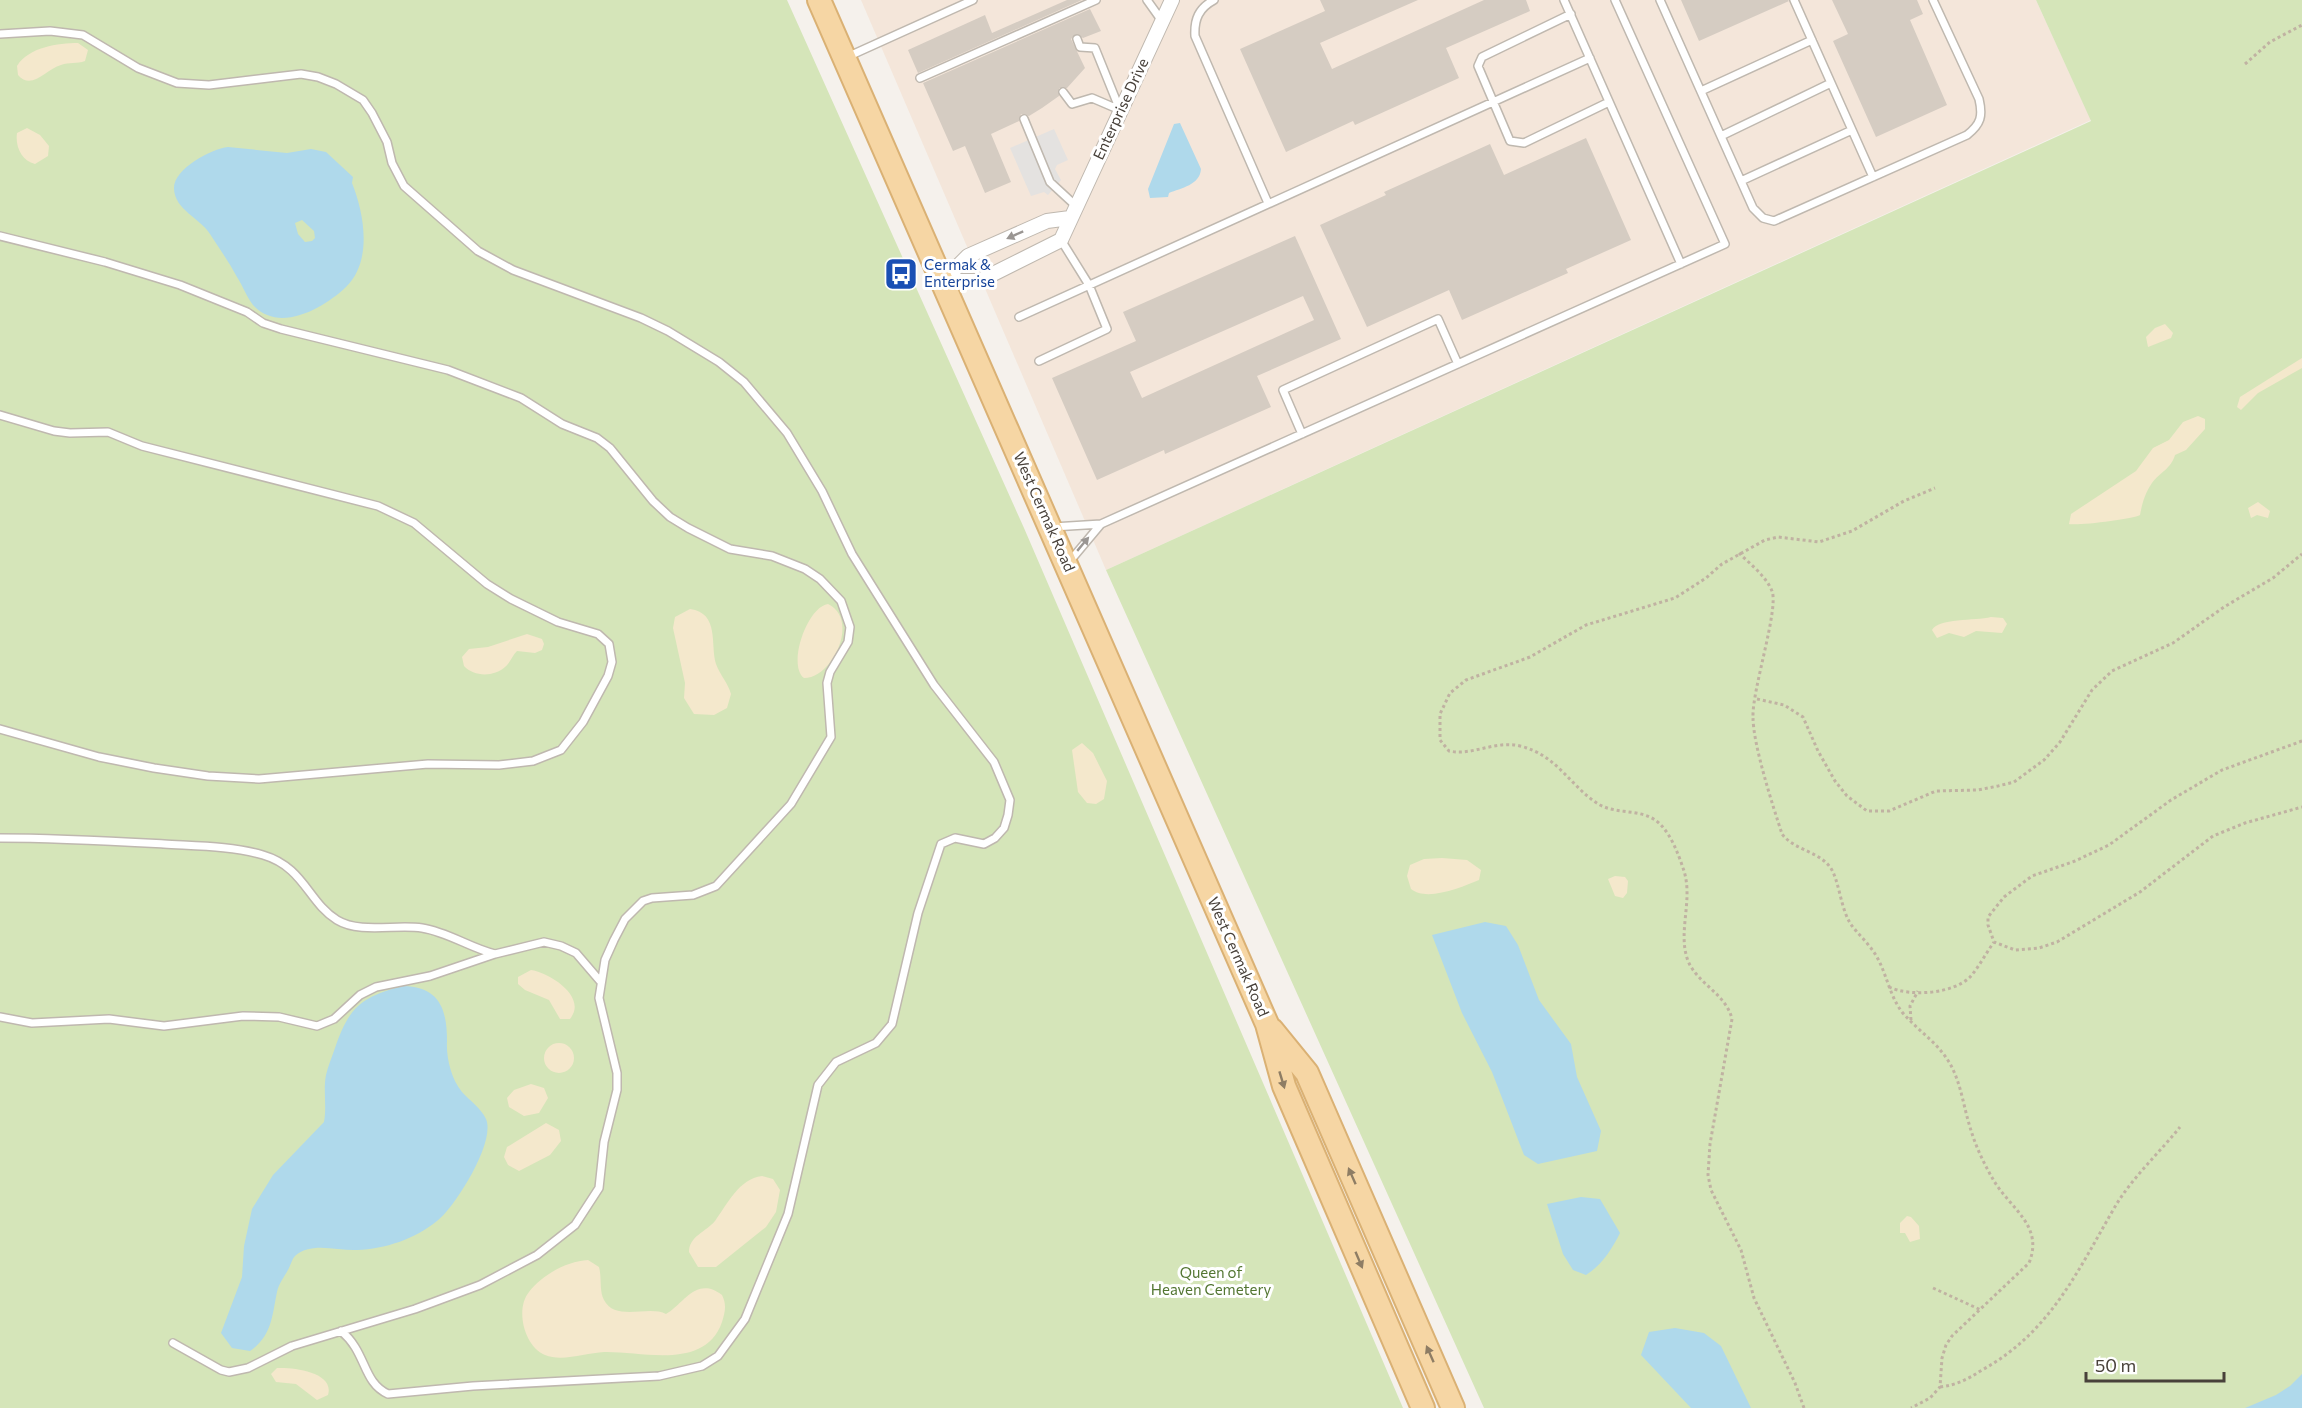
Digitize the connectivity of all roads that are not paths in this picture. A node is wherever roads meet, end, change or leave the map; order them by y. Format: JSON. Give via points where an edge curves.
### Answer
{"nodes":[{"id":1,"x":819,"y":0,"type":"edge"},
{"id":2,"x":974,"y":0,"type":"edge"},
{"id":3,"x":1096,"y":0,"type":"edge"},
{"id":4,"x":1146,"y":0,"type":"edge"},
{"id":5,"x":1172,"y":0,"type":"edge"},
{"id":6,"x":1214,"y":0,"type":"edge"},
{"id":7,"x":1564,"y":0,"type":"edge"},
{"id":8,"x":1614,"y":0,"type":"edge"},
{"id":9,"x":1660,"y":0,"type":"edge"},
{"id":10,"x":1794,"y":0,"type":"edge"},
{"id":11,"x":1933,"y":0,"type":"edge"},
{"id":12,"x":1571,"y":14,"type":"junction"},
{"id":13,"x":1162,"y":21,"type":"junction"},
{"id":14,"x":0,"y":34,"type":"edge"},
{"id":15,"x":1077,"y":39,"type":"dead end"},
{"id":16,"x":1812,"y":40,"type":"junction"},
{"id":17,"x":844,"y":58,"type":"junction"},
{"id":18,"x":1590,"y":58,"type":"junction"},
{"id":19,"x":920,"y":78,"type":"dead end"},
{"id":20,"x":1831,"y":83,"type":"junction"},
{"id":21,"x":1701,"y":91,"type":"junction"},
{"id":22,"x":1063,"y":92,"type":"dead end"},
{"id":23,"x":1610,"y":102,"type":"junction"},
{"id":24,"x":1491,"y":103,"type":"junction"},
{"id":25,"x":1120,"y":110,"type":"junction"},
{"id":26,"x":1024,"y":119,"type":"dead end"},
{"id":27,"x":1852,"y":130,"type":"junction"},
{"id":28,"x":1721,"y":136,"type":"junction"},
{"id":29,"x":1873,"y":177,"type":"junction"},
{"id":30,"x":1741,"y":181,"type":"junction"},
{"id":31,"x":1268,"y":203,"type":"junction"},
{"id":32,"x":1073,"y":212,"type":"junction"},
{"id":33,"x":0,"y":236,"type":"edge"},
{"id":34,"x":1062,"y":240,"type":"junction"},
{"id":35,"x":1681,"y":264,"type":"junction"},
{"id":36,"x":943,"y":280,"type":"junction"},
{"id":37,"x":1089,"y":285,"type":"junction"},
{"id":38,"x":1019,"y":317,"type":"dead end"},
{"id":39,"x":1039,"y":361,"type":"dead end"},
{"id":40,"x":1458,"y":364,"type":"junction"},
{"id":41,"x":0,"y":415,"type":"edge"},
{"id":42,"x":1302,"y":434,"type":"junction"},
{"id":43,"x":1101,"y":524,"type":"junction"},
{"id":44,"x":1051,"y":527,"type":"junction"},
{"id":45,"x":1067,"y":565,"type":"junction"},
{"id":46,"x":0,"y":729,"type":"edge"},
{"id":47,"x":0,"y":838,"type":"edge"},
{"id":48,"x":495,"y":954,"type":"junction"},
{"id":49,"x":600,"y":981,"type":"junction"},
{"id":50,"x":0,"y":1017,"type":"edge"},
{"id":51,"x":1267,"y":1024,"type":"junction"},
{"id":52,"x":341,"y":1331,"type":"junction"},
{"id":53,"x":173,"y":1343,"type":"dead end"},
{"id":54,"x":1423,"y":1408,"type":"edge"},
{"id":55,"x":1453,"y":1408,"type":"edge"}],
"edges":[{"from":1,"to":17,"type":"main road","name":"West Cermak Road"},
{"from":2,"to":17,"type":"lane"},
{"from":3,"to":19,"type":"lane"},
{"from":4,"to":13,"type":"lane"},
{"from":5,"to":13,"type":"street","name":"Enterprise Drive"},
{"from":6,"to":31,"type":"lane","via":[[1198,13],[1195,36]]},
{"from":7,"to":12,"type":"lane"},
{"from":8,"to":35,"type":"lane","via":[[1725,244]]},
{"from":9,"to":21,"type":"lane"},
{"from":10,"to":16,"type":"lane"},
{"from":11,"to":29,"type":"lane","via":[[1983,114],[1978,127],[1967,135]]},
{"from":12,"to":18,"type":"lane"},
{"from":12,"to":24,"type":"lane","via":[[1482,57],[1478,66]]},
{"from":13,"to":25,"type":"street","name":"Enterprise Drive"},
{"from":14,"to":52,"type":"lane","via":[[50,31],[84,35],[138,68],[177,83],[209,85],[301,74],[336,84],[363,100],[372,113],[404,186],[478,251],[513,270],[641,318],[719,362],[744,382],[787,433],[822,491],[852,554],[934,685],[994,762],[1010,800],[1004,828],[994,838],[984,844],[955,837],[941,844],[918,913],[892,1024],[876,1043],[836,1062],[818,1085],[788,1214],[745,1319],[717,1356],[702,1366],[659,1376],[388,1394],[373,1383],[353,1341]]},
{"from":15,"to":25,"type":"lane","via":[[1080,47],[1095,48]]},
{"from":16,"to":20,"type":"lane"},
{"from":16,"to":21,"type":"lane"},
{"from":17,"to":36,"type":"main road","name":"West Cermak Road"},
{"from":18,"to":23,"type":"lane"},
{"from":18,"to":24,"type":"lane"},
{"from":20,"to":27,"type":"lane"},
{"from":20,"to":28,"type":"lane"},
{"from":21,"to":28,"type":"lane"},
{"from":22,"to":25,"type":"lane","via":[[1072,104],[1092,98]]},
{"from":23,"to":24,"type":"lane","via":[[1524,144],[1510,141]]},
{"from":23,"to":35,"type":"lane"},
{"from":24,"to":31,"type":"lane"},
{"from":25,"to":32,"type":"street","name":"Enterprise Drive"},
{"from":26,"to":32,"type":"lane","via":[[1050,182]]},
{"from":27,"to":29,"type":"lane"},
{"from":27,"to":30,"type":"lane"},
{"from":28,"to":30,"type":"lane"},
{"from":29,"to":30,"type":"lane","via":[[1774,221],[1763,218],[1753,208]]},
{"from":31,"to":37,"type":"lane"},
{"from":32,"to":34,"type":"street","name":"Enterprise Drive"},
{"from":32,"to":36,"type":"street","one_way":true,"via":[[968,256]]},
{"from":33,"to":49,"type":"lane","via":[[180,285],[281,329],[448,370],[495,386],[562,424],[597,438],[622,460],[653,501],[688,528],[730,549],[772,556],[805,569],[831,588],[841,601],[850,627],[848,642],[827,683],[832,727],[826,748],[779,819],[716,886],[693,896],[652,898],[634,908],[614,940]]},
{"from":34,"to":36,"type":"street","via":[[979,281]]},
{"from":34,"to":37,"type":"lane"},
{"from":35,"to":40,"type":"lane"},
{"from":36,"to":44,"type":"main road","name":"West Cermak Road"},
{"from":37,"to":38,"type":"lane"},
{"from":37,"to":39,"type":"lane","via":[[1107,330]]},
{"from":40,"to":42,"type":"lane"},
{"from":40,"to":42,"type":"lane","via":[[1438,319],[1283,390]]},
{"from":41,"to":46,"type":"lane","via":[[70,434],[108,432],[142,446],[378,506],[414,523],[511,599],[558,622],[598,634],[609,644],[612,662],[583,722],[561,750],[533,761],[498,765],[428,764],[259,779],[207,776],[99,757]]},
{"from":42,"to":43,"type":"lane"},
{"from":43,"to":44,"type":"lane"},
{"from":45,"to":43,"type":"lane","one_way":true},
{"from":44,"to":45,"type":"main road","name":"West Cermak Road"},
{"from":45,"to":51,"type":"main road","name":"West Cermak Road"},
{"from":47,"to":48,"type":"lane","via":[[181,845],[264,855],[295,873],[328,914],[339,921],[422,928]]},
{"from":48,"to":49,"type":"lane","via":[[544,942],[561,946],[576,953]]},
{"from":48,"to":50,"type":"lane","via":[[430,976],[376,987],[334,1019],[317,1026],[279,1017],[243,1016],[164,1026],[109,1019],[32,1023]]},
{"from":49,"to":52,"type":"lane","via":[[599,998],[617,1073],[617,1090],[604,1142],[599,1188],[589,1207],[558,1239],[498,1276],[451,1296]]},
{"from":51,"to":54,"type":"main road","name":"West Cermak Road","one_way":true,"via":[[1284,1086]]},
{"from":55,"to":51,"type":"main road","name":"West Cermak Road","one_way":true,"via":[[1307,1073]]},
{"from":52,"to":53,"type":"lane","via":[[229,1372]]}]}
